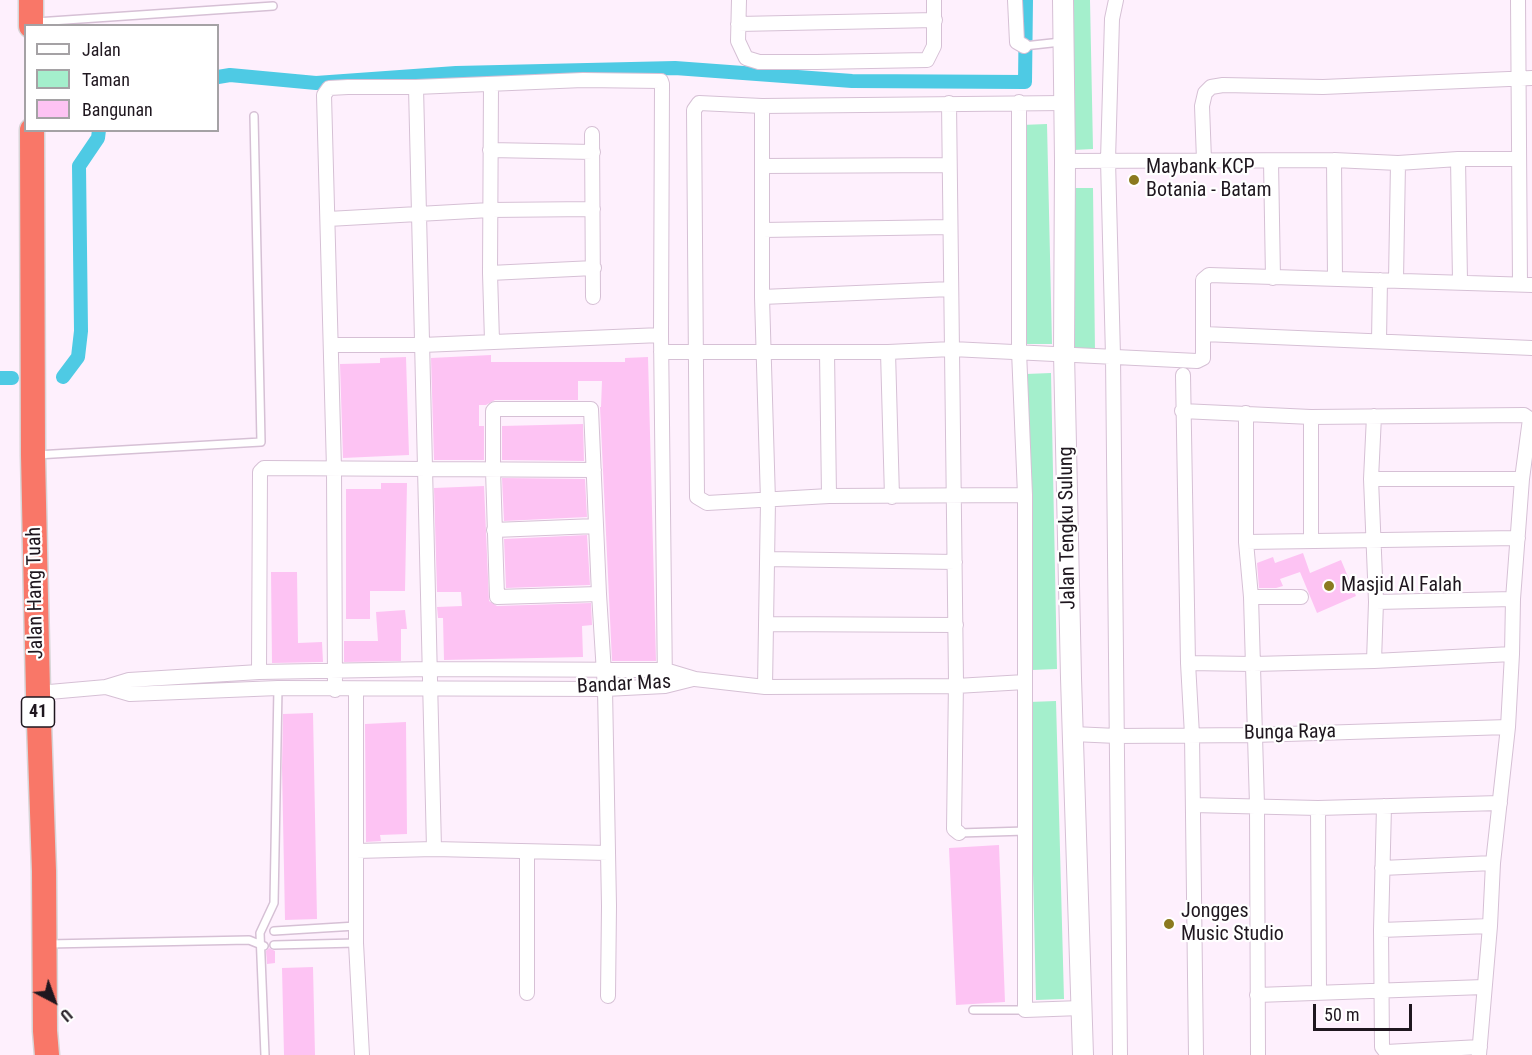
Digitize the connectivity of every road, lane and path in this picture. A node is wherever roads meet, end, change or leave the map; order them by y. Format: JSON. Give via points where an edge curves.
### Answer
{"nodes":[{"id":1,"x":739,"y":0,"type":"edge"},
{"id":2,"x":934,"y":0,"type":"edge"},
{"id":3,"x":1015,"y":0,"type":"edge"},
{"id":4,"x":1063,"y":0,"type":"edge"},
{"id":5,"x":1116,"y":0,"type":"edge"},
{"id":6,"x":1518,"y":0,"type":"edge"},
{"id":7,"x":273,"y":6,"type":"dead end"},
{"id":8,"x":31,"y":16,"type":"edge"},
{"id":9,"x":935,"y":20,"type":"junction"},
{"id":10,"x":738,"y":24,"type":"junction"},
{"id":11,"x":1055,"y":43,"type":"junction"},
{"id":12,"x":1024,"y":46,"type":"joint"},
{"id":13,"x":1525,"y":48,"type":"edge"},
{"id":14,"x":1526,"y":78,"type":"edge"},
{"id":15,"x":491,"y":84,"type":"junction"},
{"id":16,"x":416,"y":87,"type":"junction"},
{"id":17,"x":1019,"y":102,"type":"junction"},
{"id":18,"x":949,"y":103,"type":"junction"},
{"id":19,"x":1064,"y":103,"type":"junction"},
{"id":20,"x":762,"y":105,"type":"junction"},
{"id":21,"x":254,"y":116,"type":"dead end"},
{"id":22,"x":32,"y":132,"type":"edge"},
{"id":23,"x":592,"y":134,"type":"dead end"},
{"id":24,"x":490,"y":150,"type":"junction"},
{"id":25,"x":593,"y":152,"type":"junction"},
{"id":26,"x":1458,"y":159,"type":"junction"},
{"id":27,"x":1519,"y":159,"type":"junction"},
{"id":28,"x":1107,"y":160,"type":"junction"},
{"id":29,"x":1204,"y":160,"type":"junction"},
{"id":30,"x":1271,"y":160,"type":"junction"},
{"id":31,"x":1334,"y":160,"type":"junction"},
{"id":32,"x":1065,"y":161,"type":"junction"},
{"id":33,"x":1398,"y":163,"type":"junction"},
{"id":34,"x":950,"y":165,"type":"junction"},
{"id":35,"x":762,"y":166,"type":"junction"},
{"id":36,"x":593,"y":209,"type":"junction"},
{"id":37,"x":490,"y":210,"type":"junction"},
{"id":38,"x":418,"y":214,"type":"junction"},
{"id":39,"x":328,"y":219,"type":"junction"},
{"id":40,"x":950,"y":227,"type":"junction"},
{"id":41,"x":763,"y":230,"type":"junction"},
{"id":42,"x":594,"y":268,"type":"junction"},
{"id":43,"x":490,"y":273,"type":"junction"},
{"id":44,"x":1273,"y":278,"type":"junction"},
{"id":45,"x":1335,"y":279,"type":"junction"},
{"id":46,"x":1380,"y":280,"type":"junction"},
{"id":47,"x":1396,"y":280,"type":"junction"},
{"id":48,"x":1460,"y":281,"type":"junction"},
{"id":49,"x":1526,"y":284,"type":"edge"},
{"id":50,"x":951,"y":289,"type":"junction"},
{"id":51,"x":593,"y":297,"type":"dead end"},
{"id":52,"x":762,"y":297,"type":"junction"},
{"id":53,"x":1204,"y":334,"type":"junction"},
{"id":54,"x":661,"y":335,"type":"junction"},
{"id":55,"x":492,"y":341,"type":"junction"},
{"id":56,"x":1379,"y":341,"type":"junction"},
{"id":57,"x":331,"y":345,"type":"junction"},
{"id":58,"x":422,"y":345,"type":"junction"},
{"id":59,"x":1532,"y":348,"type":"edge"},
{"id":60,"x":952,"y":349,"type":"junction"},
{"id":61,"x":764,"y":351,"type":"junction"},
{"id":62,"x":1019,"y":351,"type":"junction"},
{"id":63,"x":661,"y":352,"type":"junction"},
{"id":64,"x":694,"y":352,"type":"junction"},
{"id":65,"x":827,"y":352,"type":"junction"},
{"id":66,"x":888,"y":352,"type":"junction"},
{"id":67,"x":1064,"y":354,"type":"junction"},
{"id":68,"x":1113,"y":356,"type":"junction"},
{"id":69,"x":1183,"y":375,"type":"dead end"},
{"id":70,"x":1182,"y":411,"type":"junction"},
{"id":71,"x":1246,"y":413,"type":"junction"},
{"id":72,"x":1374,"y":416,"type":"junction"},
{"id":73,"x":1311,"y":417,"type":"junction"},
{"id":74,"x":33,"y":456,"type":"junction"},
{"id":75,"x":334,"y":469,"type":"junction"},
{"id":76,"x":425,"y":469,"type":"junction"},
{"id":77,"x":493,"y":470,"type":"junction"},
{"id":78,"x":594,"y":470,"type":"junction"},
{"id":79,"x":1371,"y":479,"type":"junction"},
{"id":80,"x":1522,"y":479,"type":"junction"},
{"id":81,"x":1025,"y":495,"type":"junction"},
{"id":82,"x":829,"y":496,"type":"junction"},
{"id":83,"x":892,"y":497,"type":"junction"},
{"id":84,"x":954,"y":497,"type":"junction"},
{"id":85,"x":768,"y":501,"type":"junction"},
{"id":86,"x":596,"y":526,"type":"junction"},
{"id":87,"x":494,"y":530,"type":"junction"},
{"id":88,"x":1518,"y":538,"type":"junction"},
{"id":89,"x":1373,"y":539,"type":"junction"},
{"id":90,"x":1311,"y":541,"type":"junction"},
{"id":91,"x":1246,"y":542,"type":"junction"},
{"id":92,"x":768,"y":559,"type":"junction"},
{"id":93,"x":955,"y":562,"type":"junction"},
{"id":94,"x":599,"y":594,"type":"junction"},
{"id":95,"x":1251,"y":597,"type":"junction"},
{"id":96,"x":1301,"y":597,"type":"dead end"},
{"id":97,"x":1513,"y":599,"type":"junction"},
{"id":98,"x":1376,"y":602,"type":"junction"},
{"id":99,"x":767,"y":624,"type":"junction"},
{"id":100,"x":956,"y":625,"type":"junction"},
{"id":101,"x":1512,"y":654,"type":"junction"},
{"id":102,"x":1374,"y":661,"type":"junction"},
{"id":103,"x":1188,"y":663,"type":"junction"},
{"id":104,"x":1253,"y":664,"type":"junction"},
{"id":105,"x":430,"y":669,"type":"junction"},
{"id":106,"x":604,"y":669,"type":"junction"},
{"id":107,"x":665,"y":670,"type":"junction"},
{"id":108,"x":259,"y":672,"type":"junction"},
{"id":109,"x":336,"y":672,"type":"junction"},
{"id":110,"x":695,"y":679,"type":"junction"},
{"id":111,"x":1024,"y":682,"type":"junction"},
{"id":112,"x":665,"y":686,"type":"junction"},
{"id":113,"x":956,"y":686,"type":"junction"},
{"id":114,"x":106,"y":687,"type":"junction"},
{"id":115,"x":765,"y":687,"type":"junction"},
{"id":116,"x":278,"y":688,"type":"junction"},
{"id":117,"x":431,"y":688,"type":"junction"},
{"id":118,"x":356,"y":689,"type":"junction"},
{"id":119,"x":605,"y":689,"type":"junction"},
{"id":120,"x":335,"y":690,"type":"junction"},
{"id":121,"x":38,"y":693,"type":"junction"},
{"id":122,"x":1508,"y":727,"type":"junction"},
{"id":123,"x":1073,"y":734,"type":"junction"},
{"id":124,"x":1192,"y":735,"type":"junction"},
{"id":125,"x":1254,"y":735,"type":"junction"},
{"id":126,"x":1118,"y":736,"type":"junction"},
{"id":127,"x":1500,"y":803,"type":"junction"},
{"id":128,"x":1193,"y":805,"type":"junction"},
{"id":129,"x":1257,"y":805,"type":"junction"},
{"id":130,"x":1384,"y":806,"type":"junction"},
{"id":131,"x":1318,"y":808,"type":"junction"},
{"id":132,"x":1026,"y":831,"type":"junction"},
{"id":133,"x":960,"y":833,"type":"joint"},
{"id":134,"x":434,"y":849,"type":"junction"},
{"id":135,"x":356,"y":851,"type":"junction"},
{"id":136,"x":527,"y":852,"type":"junction"},
{"id":137,"x":608,"y":853,"type":"junction"},
{"id":138,"x":1493,"y":863,"type":"junction"},
{"id":139,"x":1382,"y":868,"type":"junction"},
{"id":140,"x":356,"y":926,"type":"junction"},
{"id":141,"x":1490,"y":926,"type":"junction"},
{"id":142,"x":1381,"y":930,"type":"junction"},
{"id":143,"x":274,"y":932,"type":"dead end"},
{"id":144,"x":262,"y":933,"type":"junction"},
{"id":145,"x":249,"y":940,"type":"junction"},
{"id":146,"x":44,"y":944,"type":"junction"},
{"id":147,"x":356,"y":944,"type":"junction"},
{"id":148,"x":262,"y":945,"type":"junction"},
{"id":149,"x":274,"y":945,"type":"dead end"},
{"id":150,"x":1484,"y":987,"type":"junction"},
{"id":151,"x":1382,"y":990,"type":"junction"},
{"id":152,"x":527,"y":993,"type":"dead end"},
{"id":153,"x":1319,"y":993,"type":"junction"},
{"id":154,"x":1257,"y":994,"type":"junction"},
{"id":155,"x":608,"y":996,"type":"dead end"},
{"id":156,"x":1081,"y":1008,"type":"junction"},
{"id":157,"x":973,"y":1010,"type":"dead end"},
{"id":158,"x":1025,"y":1011,"type":"junction"},
{"id":159,"x":1480,"y":1051,"type":"edge"},
{"id":160,"x":47,"y":1055,"type":"edge"},
{"id":161,"x":265,"y":1055,"type":"edge"},
{"id":162,"x":362,"y":1055,"type":"edge"},
{"id":163,"x":1083,"y":1055,"type":"edge"},
{"id":164,"x":1120,"y":1055,"type":"edge"},
{"id":165,"x":1196,"y":1055,"type":"edge"},
{"id":166,"x":1258,"y":1055,"type":"edge"}],
"edges":[{"from":1,"to":10,"type":"street"},
{"from":2,"to":9,"type":"street"},
{"from":3,"to":12,"type":"street","via":[[1017,42]]},
{"from":4,"to":11,"type":"street","name":"Jalan Tengku Sulung"},
{"from":5,"to":28,"type":"street"},
{"from":6,"to":13,"type":"street"},
{"from":7,"to":8,"type":"lane"},
{"from":9,"to":10,"type":"street"},
{"from":9,"to":10,"type":"street","via":[[934,46],[927,60],[752,60],[746,58],[738,41]]},
{"from":11,"to":12,"type":"lane"},
{"from":11,"to":19,"type":"street","name":"Jalan Tengku Sulung"},
{"from":13,"to":14,"type":"street"},
{"from":14,"to":27,"type":"street"},
{"from":14,"to":29,"type":"street","via":[[1323,87],[1211,87],[1202,106]]},
{"from":15,"to":16,"type":"street"},
{"from":15,"to":24,"type":"street"},
{"from":15,"to":54,"type":"street","via":[[662,81]]},
{"from":16,"to":38,"type":"street"},
{"from":16,"to":39,"type":"street","via":[[348,87],[326,91],[323,100]]},
{"from":17,"to":18,"type":"street"},
{"from":17,"to":19,"type":"street"},
{"from":17,"to":62,"type":"street"},
{"from":18,"to":20,"type":"street"},
{"from":18,"to":34,"type":"street"},
{"from":19,"to":32,"type":"street","name":"Jalan Tengku Sulung"},
{"from":20,"to":35,"type":"street"},
{"from":20,"to":64,"type":"street","via":[[699,103],[694,110]]},
{"from":21,"to":74,"type":"lane","via":[[261,442]]},
{"from":22,"to":74,"type":"highway","name":"Jalan Hang Tuah","number":"41"},
{"from":23,"to":25,"type":"street"},
{"from":24,"to":25,"type":"street"},
{"from":24,"to":37,"type":"street"},
{"from":25,"to":36,"type":"street"},
{"from":26,"to":27,"type":"street"},
{"from":26,"to":33,"type":"street"},
{"from":26,"to":48,"type":"street"},
{"from":27,"to":49,"type":"street"},
{"from":28,"to":29,"type":"street"},
{"from":28,"to":32,"type":"street"},
{"from":28,"to":68,"type":"street"},
{"from":29,"to":30,"type":"street"},
{"from":30,"to":31,"type":"street"},
{"from":30,"to":44,"type":"street"},
{"from":31,"to":33,"type":"street"},
{"from":31,"to":45,"type":"street"},
{"from":32,"to":67,"type":"street","name":"Jalan Tengku Sulung"},
{"from":33,"to":47,"type":"street"},
{"from":34,"to":35,"type":"street"},
{"from":34,"to":40,"type":"street"},
{"from":35,"to":41,"type":"street"},
{"from":36,"to":37,"type":"street"},
{"from":36,"to":42,"type":"street"},
{"from":37,"to":38,"type":"street"},
{"from":37,"to":43,"type":"street"},
{"from":38,"to":39,"type":"street"},
{"from":38,"to":58,"type":"street"},
{"from":39,"to":57,"type":"street"},
{"from":40,"to":41,"type":"street"},
{"from":40,"to":50,"type":"street"},
{"from":41,"to":52,"type":"street"},
{"from":42,"to":43,"type":"street"},
{"from":42,"to":51,"type":"street"},
{"from":43,"to":55,"type":"street"},
{"from":44,"to":45,"type":"street"},
{"from":44,"to":53,"type":"street","via":[[1205,278]]},
{"from":45,"to":46,"type":"street"},
{"from":46,"to":47,"type":"street"},
{"from":46,"to":56,"type":"street"},
{"from":47,"to":48,"type":"street"},
{"from":48,"to":49,"type":"street"},
{"from":50,"to":52,"type":"street"},
{"from":50,"to":60,"type":"street"},
{"from":52,"to":61,"type":"street"},
{"from":53,"to":56,"type":"street"},
{"from":53,"to":68,"type":"street","via":[[1203,358],[1197,361]]},
{"from":54,"to":55,"type":"street"},
{"from":54,"to":63,"type":"street"},
{"from":55,"to":58,"type":"street"},
{"from":56,"to":59,"type":"street"},
{"from":57,"to":58,"type":"street"},
{"from":57,"to":75,"type":"street"},
{"from":58,"to":76,"type":"street"},
{"from":60,"to":62,"type":"street"},
{"from":60,"to":66,"type":"street"},
{"from":60,"to":84,"type":"street"},
{"from":61,"to":64,"type":"street"},
{"from":61,"to":65,"type":"street"},
{"from":61,"to":85,"type":"street"},
{"from":62,"to":67,"type":"street"},
{"from":62,"to":81,"type":"street"},
{"from":63,"to":64,"type":"street"},
{"from":63,"to":107,"type":"street"},
{"from":64,"to":85,"type":"street","via":[[697,497],[707,503]]},
{"from":65,"to":66,"type":"street"},
{"from":65,"to":82,"type":"street"},
{"from":66,"to":83,"type":"street"},
{"from":67,"to":68,"type":"street"},
{"from":67,"to":123,"type":"street","name":"Jalan Tengku Sulung"},
{"from":68,"to":126,"type":"street"},
{"from":69,"to":70,"type":"street"},
{"from":70,"to":71,"type":"street"},
{"from":70,"to":103,"type":"street"},
{"from":71,"to":73,"type":"street"},
{"from":71,"to":91,"type":"street"},
{"from":72,"to":73,"type":"street"},
{"from":72,"to":79,"type":"street"},
{"from":72,"to":80,"type":"street","via":[[1527,416],[1530,420]]},
{"from":73,"to":90,"type":"street"},
{"from":74,"to":121,"type":"highway","name":"Jalan Hang Tuah","number":"41"},
{"from":75,"to":76,"type":"street"},
{"from":75,"to":108,"type":"street","via":[[264,468],[260,472]]},
{"from":75,"to":109,"type":"street"},
{"from":76,"to":77,"type":"street"},
{"from":76,"to":105,"type":"street"},
{"from":77,"to":78,"type":"street"},
{"from":77,"to":78,"type":"street","via":[[495,409],[590,407]]},
{"from":77,"to":87,"type":"street"},
{"from":78,"to":86,"type":"street"},
{"from":79,"to":80,"type":"street"},
{"from":79,"to":89,"type":"street"},
{"from":80,"to":88,"type":"street"},
{"from":81,"to":84,"type":"street"},
{"from":81,"to":111,"type":"street"},
{"from":82,"to":83,"type":"street"},
{"from":82,"to":85,"type":"street"},
{"from":83,"to":84,"type":"street"},
{"from":84,"to":93,"type":"street"},
{"from":85,"to":92,"type":"street"},
{"from":86,"to":87,"type":"street"},
{"from":86,"to":94,"type":"street"},
{"from":87,"to":94,"type":"street","via":[[497,597]]},
{"from":88,"to":89,"type":"street"},
{"from":88,"to":97,"type":"street"},
{"from":89,"to":90,"type":"street"},
{"from":89,"to":98,"type":"street"},
{"from":90,"to":91,"type":"street"},
{"from":91,"to":95,"type":"street"},
{"from":92,"to":93,"type":"street"},
{"from":92,"to":99,"type":"street"},
{"from":93,"to":100,"type":"street"},
{"from":94,"to":106,"type":"street"},
{"from":95,"to":96,"type":"street"},
{"from":95,"to":104,"type":"street"},
{"from":97,"to":98,"type":"street"},
{"from":97,"to":101,"type":"street"},
{"from":98,"to":102,"type":"street"},
{"from":99,"to":100,"type":"street"},
{"from":99,"to":115,"type":"street"},
{"from":100,"to":113,"type":"street"},
{"from":101,"to":102,"type":"street"},
{"from":101,"to":122,"type":"street"},
{"from":102,"to":104,"type":"street"},
{"from":103,"to":104,"type":"street"},
{"from":103,"to":124,"type":"street"},
{"from":104,"to":125,"type":"street"},
{"from":105,"to":106,"type":"street","name":"Bandar Mas"},
{"from":105,"to":109,"type":"street","name":"Bandar Mas"},
{"from":105,"to":117,"type":"street"},
{"from":106,"to":107,"type":"street","name":"Bandar Mas"},
{"from":106,"to":119,"type":"street"},
{"from":107,"to":110,"type":"street","name":"Bandar Mas"},
{"from":107,"to":112,"type":"street"},
{"from":108,"to":109,"type":"street","name":"Bandar Mas"},
{"from":108,"to":114,"type":"street","name":"Bandar Mas","via":[[129,680]]},
{"from":109,"to":120,"type":"street"},
{"from":110,"to":112,"type":"street","name":"Bandar Mas"},
{"from":110,"to":115,"type":"street"},
{"from":111,"to":113,"type":"street"},
{"from":111,"to":132,"type":"street"},
{"from":112,"to":119,"type":"street","name":"Bandar Mas"},
{"from":113,"to":115,"type":"street"},
{"from":113,"to":133,"type":"street","via":[[954,829]]},
{"from":114,"to":116,"type":"street","name":"Bandar Mas","via":[[130,694]]},
{"from":114,"to":121,"type":"street","name":"Bandar Mas"},
{"from":116,"to":120,"type":"street","name":"Bandar Mas"},
{"from":116,"to":144,"type":"lane","via":[[274,903]]},
{"from":117,"to":118,"type":"street","name":"Bandar Mas"},
{"from":117,"to":119,"type":"street","name":"Bandar Mas"},
{"from":117,"to":134,"type":"street"},
{"from":118,"to":120,"type":"street","name":"Bandar Mas"},
{"from":118,"to":135,"type":"street"},
{"from":119,"to":137,"type":"street"},
{"from":121,"to":146,"type":"highway","name":"Jalan Hang Tuah","number":"41"},
{"from":122,"to":125,"type":"street","name":"Bunga Raya"},
{"from":122,"to":127,"type":"street"},
{"from":123,"to":126,"type":"street","name":"Bunga Raya"},
{"from":123,"to":156,"type":"street","name":"Jalan Tengku Sulung"},
{"from":124,"to":125,"type":"street","name":"Bunga Raya"},
{"from":124,"to":126,"type":"street","name":"Bunga Raya"},
{"from":124,"to":128,"type":"street"},
{"from":125,"to":129,"type":"street"},
{"from":126,"to":164,"type":"street"},
{"from":127,"to":130,"type":"street"},
{"from":127,"to":138,"type":"street"},
{"from":128,"to":129,"type":"street"},
{"from":128,"to":165,"type":"street"},
{"from":129,"to":131,"type":"street"},
{"from":129,"to":154,"type":"street"},
{"from":130,"to":131,"type":"street"},
{"from":130,"to":139,"type":"street"},
{"from":131,"to":153,"type":"street"},
{"from":132,"to":133,"type":"lane"},
{"from":132,"to":158,"type":"street"},
{"from":134,"to":135,"type":"street"},
{"from":134,"to":136,"type":"street"},
{"from":135,"to":140,"type":"street"},
{"from":136,"to":137,"type":"street"},
{"from":136,"to":152,"type":"street"},
{"from":137,"to":155,"type":"street"},
{"from":138,"to":139,"type":"street"},
{"from":138,"to":141,"type":"street"},
{"from":139,"to":142,"type":"street"},
{"from":140,"to":143,"type":"lane"},
{"from":140,"to":147,"type":"street"},
{"from":141,"to":142,"type":"street"},
{"from":141,"to":150,"type":"street"},
{"from":142,"to":151,"type":"street"},
{"from":144,"to":145,"type":"lane"},
{"from":144,"to":148,"type":"lane"},
{"from":145,"to":146,"type":"lane"},
{"from":145,"to":148,"type":"lane"},
{"from":146,"to":160,"type":"highway","name":"Jalan Hang Tuah","number":"41"},
{"from":147,"to":149,"type":"lane"},
{"from":147,"to":162,"type":"street"},
{"from":148,"to":161,"type":"lane"},
{"from":150,"to":151,"type":"street"},
{"from":150,"to":159,"type":"street"},
{"from":151,"to":153,"type":"street"},
{"from":151,"to":159,"type":"street","via":[[1386,1052]]},
{"from":153,"to":154,"type":"street"},
{"from":154,"to":166,"type":"street"},
{"from":156,"to":158,"type":"street"},
{"from":156,"to":163,"type":"street","name":"Jalan Tengku Sulung"},
{"from":157,"to":158,"type":"lane"}]}
